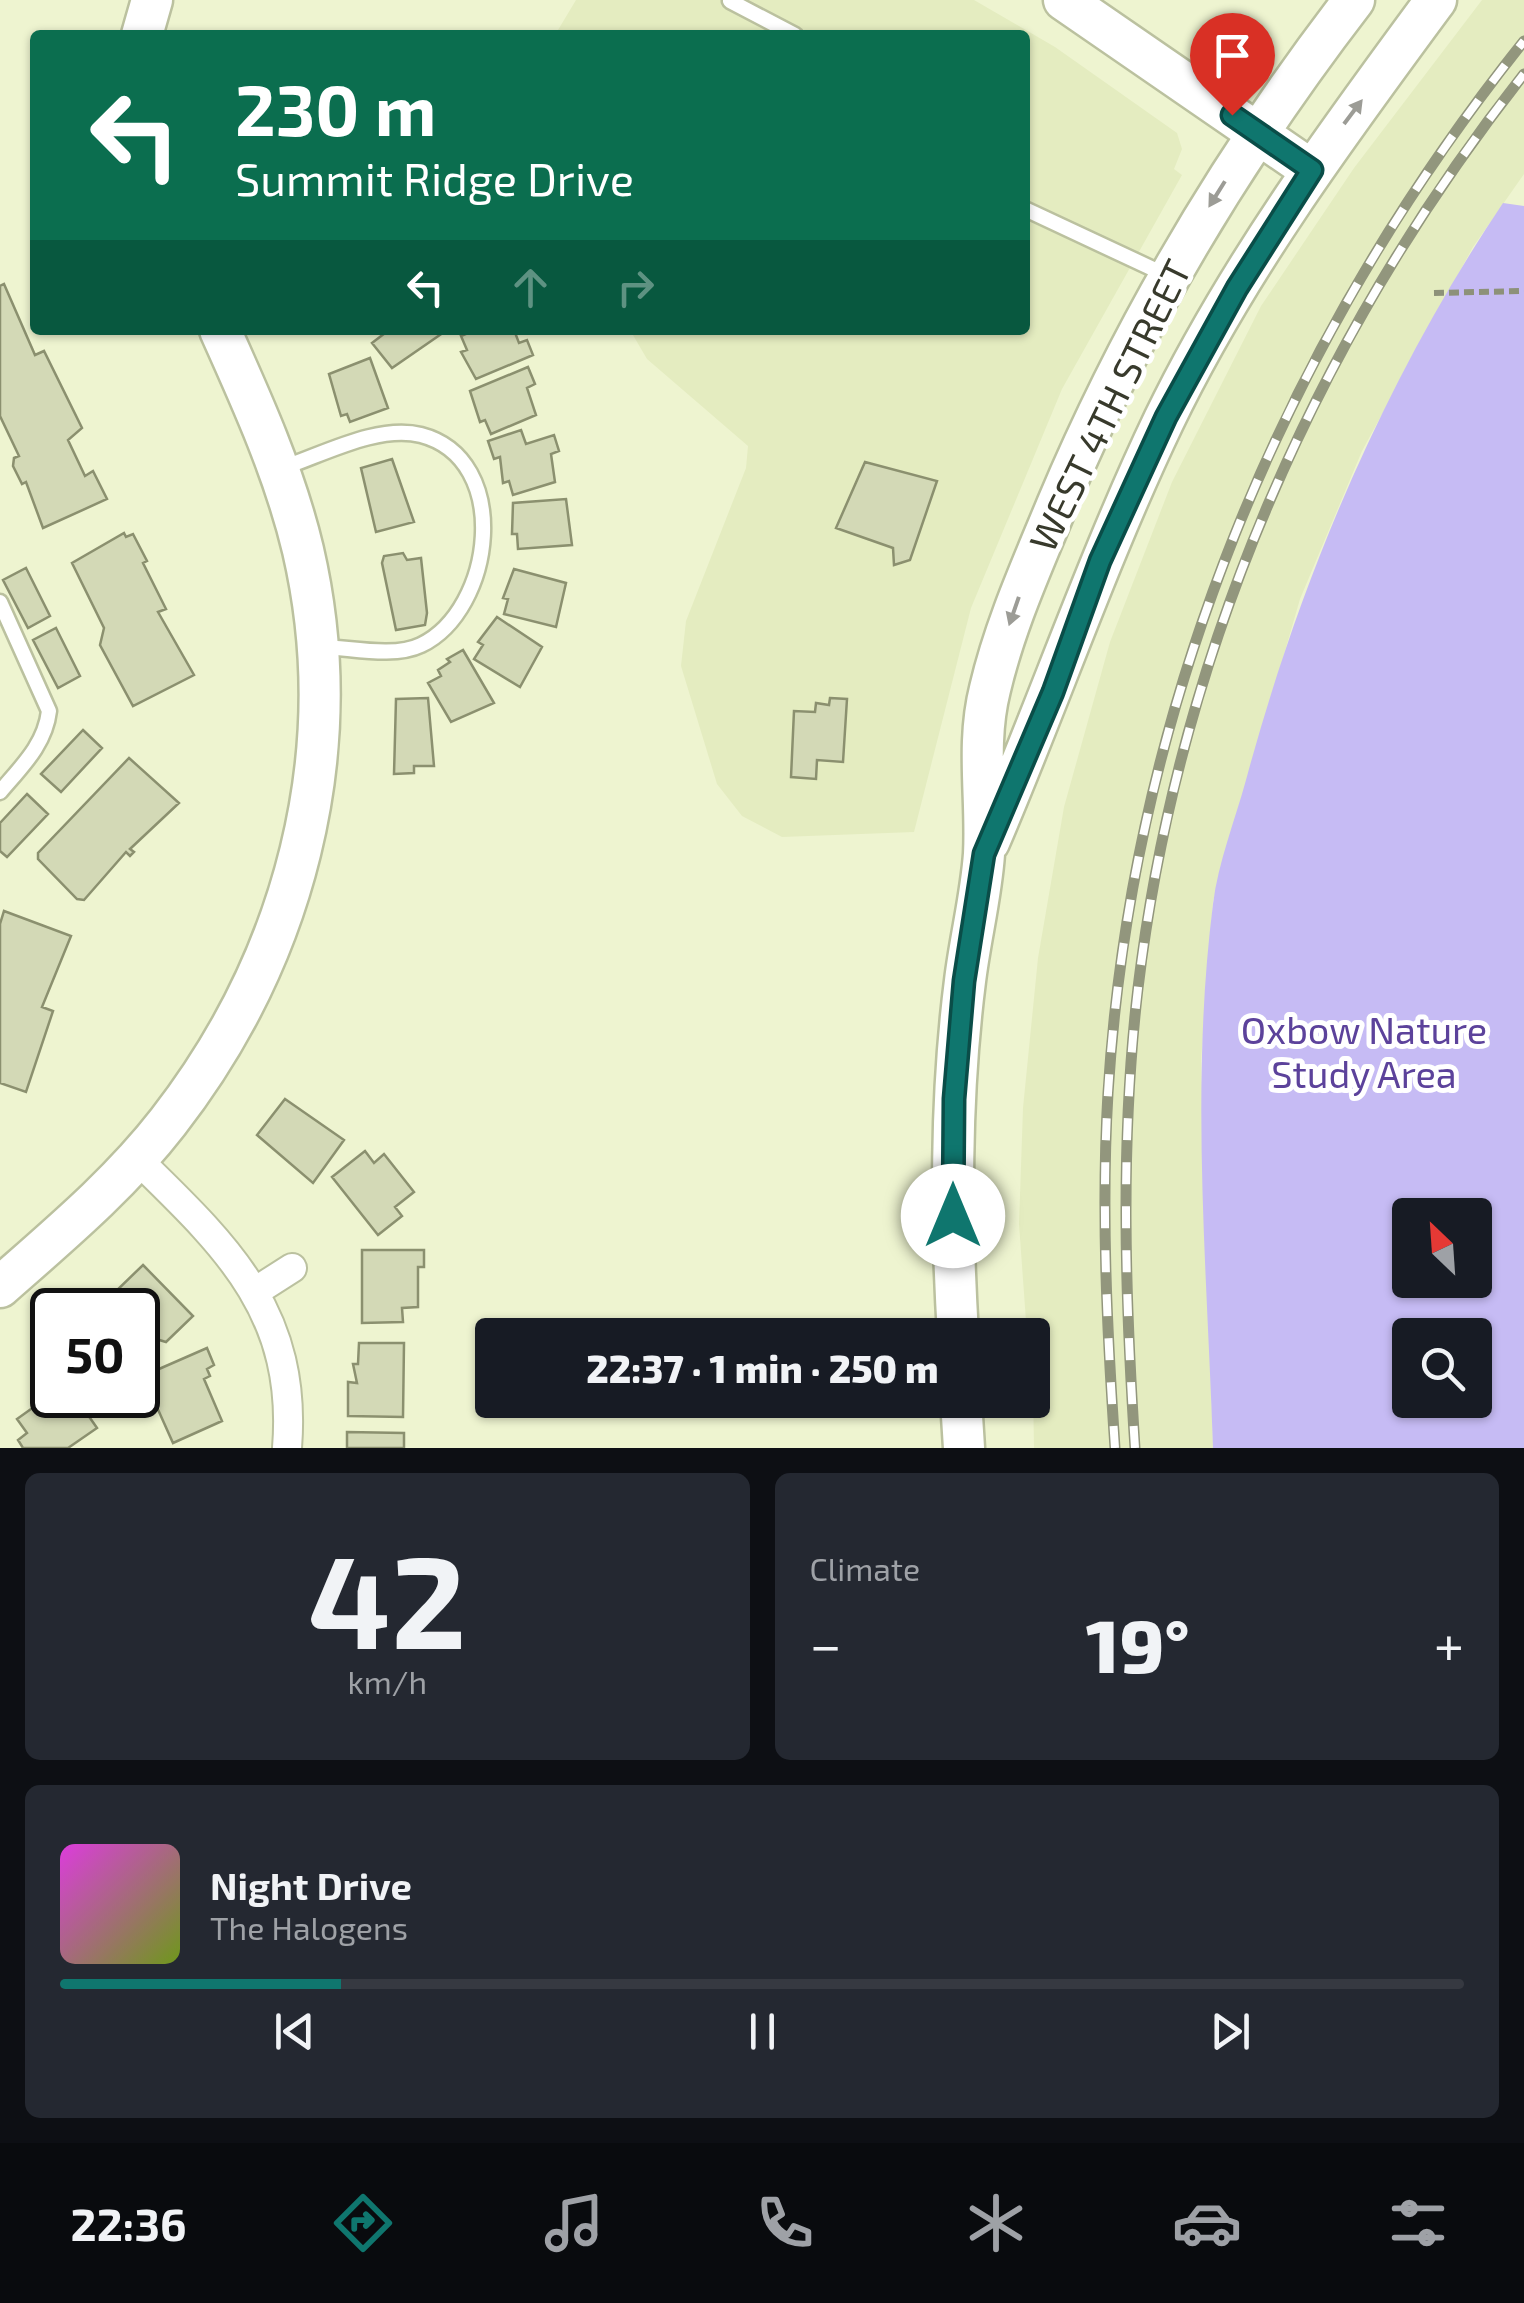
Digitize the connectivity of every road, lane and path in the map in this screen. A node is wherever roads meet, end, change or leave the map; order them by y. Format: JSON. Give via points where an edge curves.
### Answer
{"nodes":[{"id":1,"x":152,"y":0,"type":"edge"},
{"id":2,"x":1064,"y":0,"type":"edge"},
{"id":3,"x":1354,"y":0,"type":"edge"},
{"id":4,"x":1436,"y":0,"type":"edge"},
{"id":5,"x":730,"y":1,"type":"edge"},
{"id":6,"x":143,"y":30,"type":"edge"},
{"id":7,"x":785,"y":30,"type":"edge"},
{"id":8,"x":1257,"y":132,"type":"junction"},
{"id":9,"x":1312,"y":170,"type":"junction"},
{"id":10,"x":1031,"y":212,"type":"edge"},
{"id":11,"x":1166,"y":276,"type":"junction"},
{"id":12,"x":1524,"y":291,"type":"edge"},
{"id":13,"x":1434,"y":293,"type":"dead end"},
{"id":14,"x":222,"y":335,"type":"edge"},
{"id":15,"x":278,"y":469,"type":"junction"},
{"id":16,"x":0,"y":602,"type":"edge"},
{"id":17,"x":317,"y":647,"type":"junction"},
{"id":18,"x":0,"y":792,"type":"edge"},
{"id":19,"x":984,"y":854,"type":"junction"},
{"id":20,"x":137,"y":1158,"type":"junction"},
{"id":21,"x":292,"y":1268,"type":"dead end"},
{"id":22,"x":0,"y":1287,"type":"edge"},
{"id":23,"x":256,"y":1291,"type":"junction"},
{"id":24,"x":958,"y":1318,"type":"edge"},
{"id":25,"x":963,"y":1418,"type":"edge"},
{"id":26,"x":287,"y":1448,"type":"edge"},
{"id":27,"x":964,"y":1448,"type":"edge"}],
"edges":[{"from":1,"to":6,"type":"main road"},
{"from":2,"to":8,"type":"main road"},
{"from":3,"to":8,"type":"main road","name":"WEST 4TH STREET"},
{"from":9,"to":4,"type":"main road","name":"WEST 4TH STREET","one_way":true},
{"from":5,"to":7,"type":"lane"},
{"from":8,"to":9,"type":"main road"},
{"from":8,"to":11,"type":"main road","name":"WEST 4TH STREET","one_way":true},
{"from":9,"to":19,"type":"main road","name":"WEST 4TH STREET","via":[[1166,417],[1100,561]]},
{"from":10,"to":11,"type":"lane"},
{"from":11,"to":19,"type":"main road","name":"WEST 4TH STREET","one_way":true,"via":[[1089,430],[1015,604],[981,738]]},
{"from":12,"to":13,"type":"path"},
{"from":14,"to":15,"type":"main road"},
{"from":15,"to":17,"type":"main road","via":[[303,552]]},
{"from":15,"to":17,"type":"lane","via":[[400,432],[446,447],[476,485],[483,544],[475,578],[448,624],[417,647],[397,651]]},
{"from":16,"to":18,"type":"lane","via":[[49,711],[36,750]]},
{"from":17,"to":20,"type":"main road","via":[[312,794],[286,910],[238,1019]]},
{"from":19,"to":24,"type":"main road","name":"WEST 4TH STREET","via":[[954,1099]]},
{"from":20,"to":22,"type":"main road"},
{"from":20,"to":23,"type":"street"},
{"from":21,"to":23,"type":"street"},
{"from":23,"to":26,"type":"street","via":[[286,1378]]},
{"from":25,"to":27,"type":"main road"}]}
